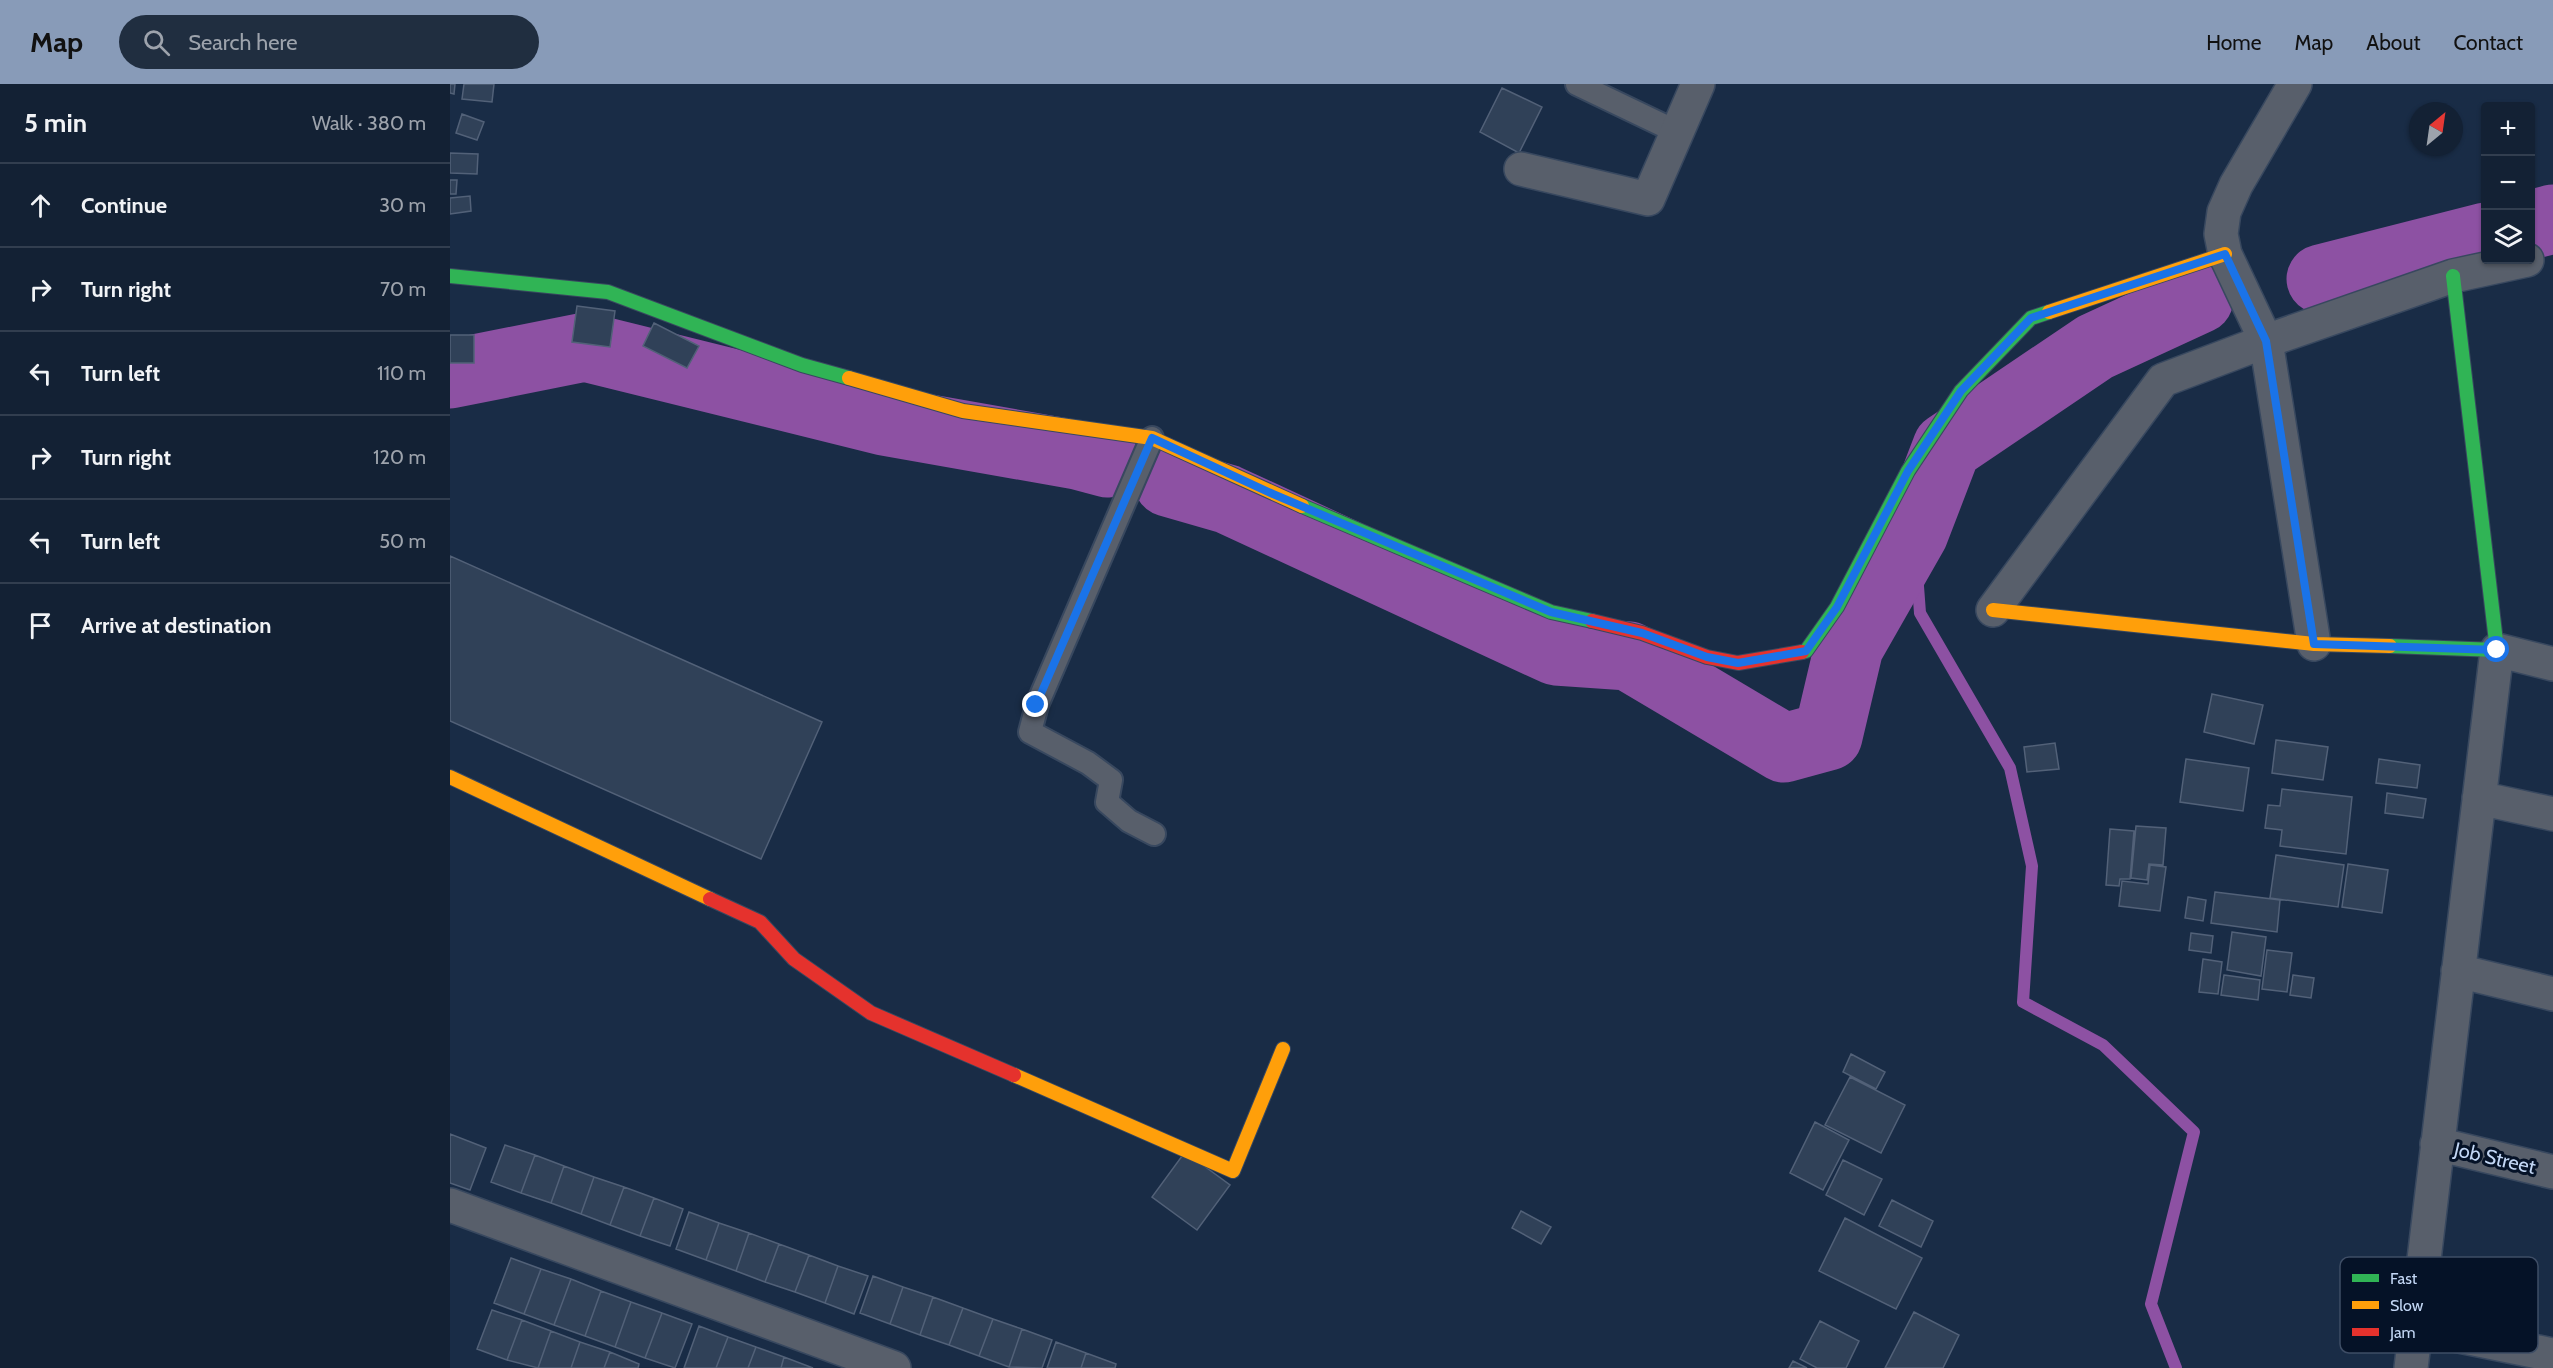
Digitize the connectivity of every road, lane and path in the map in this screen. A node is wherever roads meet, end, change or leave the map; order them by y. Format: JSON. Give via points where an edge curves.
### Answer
{"nodes":[{"id":1,"x":1577,"y":84,"type":"edge"},
{"id":2,"x":1698,"y":84,"type":"edge"},
{"id":3,"x":2295,"y":84,"type":"edge"},
{"id":4,"x":1677,"y":132,"type":"junction"},
{"id":5,"x":1521,"y":169,"type":"dead end"},
{"id":6,"x":2225,"y":254,"type":"junction"},
{"id":7,"x":2553,"y":254,"type":"edge"},
{"id":8,"x":2535,"y":258,"type":"edge"},
{"id":9,"x":2507,"y":264,"type":"edge"},
{"id":10,"x":450,"y":276,"type":"edge"},
{"id":11,"x":2453,"y":276,"type":"junction"},
{"id":12,"x":2266,"y":341,"type":"junction"},
{"id":13,"x":1152,"y":438,"type":"junction"},
{"id":14,"x":1993,"y":610,"type":"joint"},
{"id":15,"x":2314,"y":644,"type":"junction"},
{"id":16,"x":2497,"y":650,"type":"junction"},
{"id":17,"x":2553,"y":664,"type":"edge"},
{"id":18,"x":450,"y":777,"type":"edge"},
{"id":19,"x":2479,"y":798,"type":"junction"},
{"id":20,"x":2553,"y":814,"type":"edge"},
{"id":21,"x":1154,"y":834,"type":"dead end"},
{"id":22,"x":2458,"y":972,"type":"junction"},
{"id":23,"x":2553,"y":994,"type":"edge"},
{"id":24,"x":1283,"y":1049,"type":"dead end"},
{"id":25,"x":2437,"y":1144,"type":"junction"},
{"id":26,"x":2553,"y":1172,"type":"edge"},
{"id":27,"x":450,"y":1205,"type":"edge"},
{"id":28,"x":2423,"y":1257,"type":"edge"},
{"id":29,"x":2538,"y":1352,"type":"edge"},
{"id":30,"x":2412,"y":1353,"type":"edge"},
{"id":31,"x":2553,"y":1355,"type":"edge"},
{"id":32,"x":894,"y":1368,"type":"edge"},
{"id":33,"x":2410,"y":1368,"type":"edge"}],
"edges":[{"from":1,"to":4,"type":"lane"},
{"from":2,"to":4,"type":"street"},
{"from":3,"to":6,"type":"street","via":[[2224,212],[2221,234]]},
{"from":4,"to":5,"type":"street","via":[[1648,200]]},
{"from":6,"to":12,"type":"street"},
{"from":6,"to":13,"type":"street","via":[[2031,318],[1961,391],[1908,471],[1837,607],[1806,651],[1738,663],[1707,657],[1642,633],[1551,612]]},
{"from":7,"to":8,"type":"street"},
{"from":9,"to":11,"type":"street"},
{"from":10,"to":13,"type":"street","via":[[608,292],[802,365],[963,411]]},
{"from":11,"to":12,"type":"street"},
{"from":11,"to":16,"type":"street"},
{"from":12,"to":14,"type":"street","via":[[2163,380]]},
{"from":12,"to":15,"type":"street"},
{"from":13,"to":21,"type":"lane","via":[[1036,705],[1030,732],[1088,763],[1110,780],[1107,802]]},
{"from":14,"to":15,"type":"street"},
{"from":15,"to":16,"type":"street"},
{"from":16,"to":17,"type":"street"},
{"from":16,"to":19,"type":"street"},
{"from":18,"to":24,"type":"street","via":[[760,922],[794,958],[871,1013],[1233,1171]]},
{"from":19,"to":20,"type":"street"},
{"from":19,"to":22,"type":"street"},
{"from":22,"to":23,"type":"street"},
{"from":22,"to":25,"type":"street"},
{"from":25,"to":26,"type":"street","name":"Job Street"},
{"from":25,"to":28,"type":"street"},
{"from":27,"to":32,"type":"street"},
{"from":29,"to":31,"type":"street"},
{"from":30,"to":33,"type":"street"}]}
